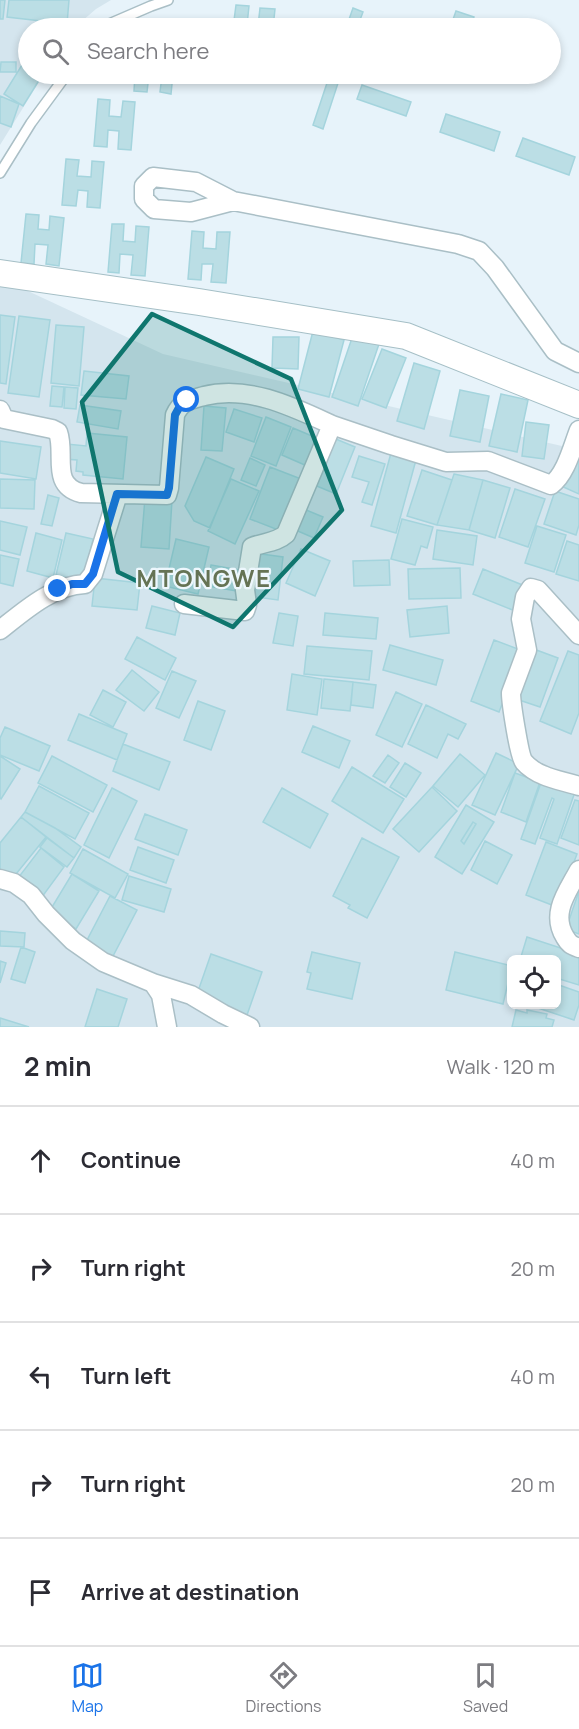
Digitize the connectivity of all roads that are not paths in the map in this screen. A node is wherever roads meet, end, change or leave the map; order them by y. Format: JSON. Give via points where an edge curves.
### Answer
{"nodes":[{"id":1,"x":168,"y":0,"type":"edge"},
{"id":2,"x":123,"y":18,"type":"edge"},
{"id":3,"x":60,"y":84,"type":"edge"},
{"id":4,"x":0,"y":173,"type":"edge"},
{"id":5,"x":233,"y":201,"type":"dead end"},
{"id":6,"x":0,"y":273,"type":"edge"},
{"id":7,"x":579,"y":363,"type":"edge"},
{"id":8,"x":579,"y":405,"type":"edge"},
{"id":9,"x":0,"y":410,"type":"edge"},
{"id":10,"x":332,"y":425,"type":"junction"},
{"id":11,"x":579,"y":430,"type":"edge"},
{"id":12,"x":117,"y":494,"type":"junction"},
{"id":13,"x":183,"y":604,"type":"dead end"},
{"id":14,"x":0,"y":630,"type":"edge"},
{"id":15,"x":579,"y":635,"type":"edge"},
{"id":16,"x":579,"y":786,"type":"edge"},
{"id":17,"x":579,"y":870,"type":"edge"},
{"id":18,"x":0,"y":879,"type":"edge"},
{"id":19,"x":579,"y":948,"type":"edge"},
{"id":20,"x":153,"y":983,"type":"junction"},
{"id":21,"x":167,"y":1027,"type":"edge"},
{"id":22,"x":250,"y":1027,"type":"edge"}],
"edges":[{"from":1,"to":2,"type":"lane"},
{"from":3,"to":4,"type":"lane"},
{"from":5,"to":7,"type":"street","via":[[479,251],[555,351]]},
{"from":6,"to":8,"type":"street","via":[[406,336]]},
{"from":9,"to":12,"type":"street","via":[[4,419],[58,432],[62,476],[72,491]]},
{"from":10,"to":11,"type":"street","via":[[446,462],[488,461],[550,485],[557,481]]},
{"from":10,"to":12,"type":"street","via":[[252,395],[220,393],[187,400],[175,415],[167,495]]},
{"from":10,"to":13,"type":"street","via":[[286,534],[252,547],[245,611]]},
{"from":12,"to":14,"type":"street","via":[[93,574],[85,584],[58,589]]},
{"from":15,"to":16,"type":"street","via":[[538,590],[531,588],[525,597],[521,620],[527,650],[511,693],[523,761],[542,775]]},
{"from":17,"to":19,"type":"street","via":[[558,918],[559,928],[570,945]]},
{"from":18,"to":20,"type":"street","via":[[31,895],[73,941],[103,962]]},
{"from":20,"to":21,"type":"street","via":[[161,995]]},
{"from":20,"to":22,"type":"street","via":[[191,994]]}]}
